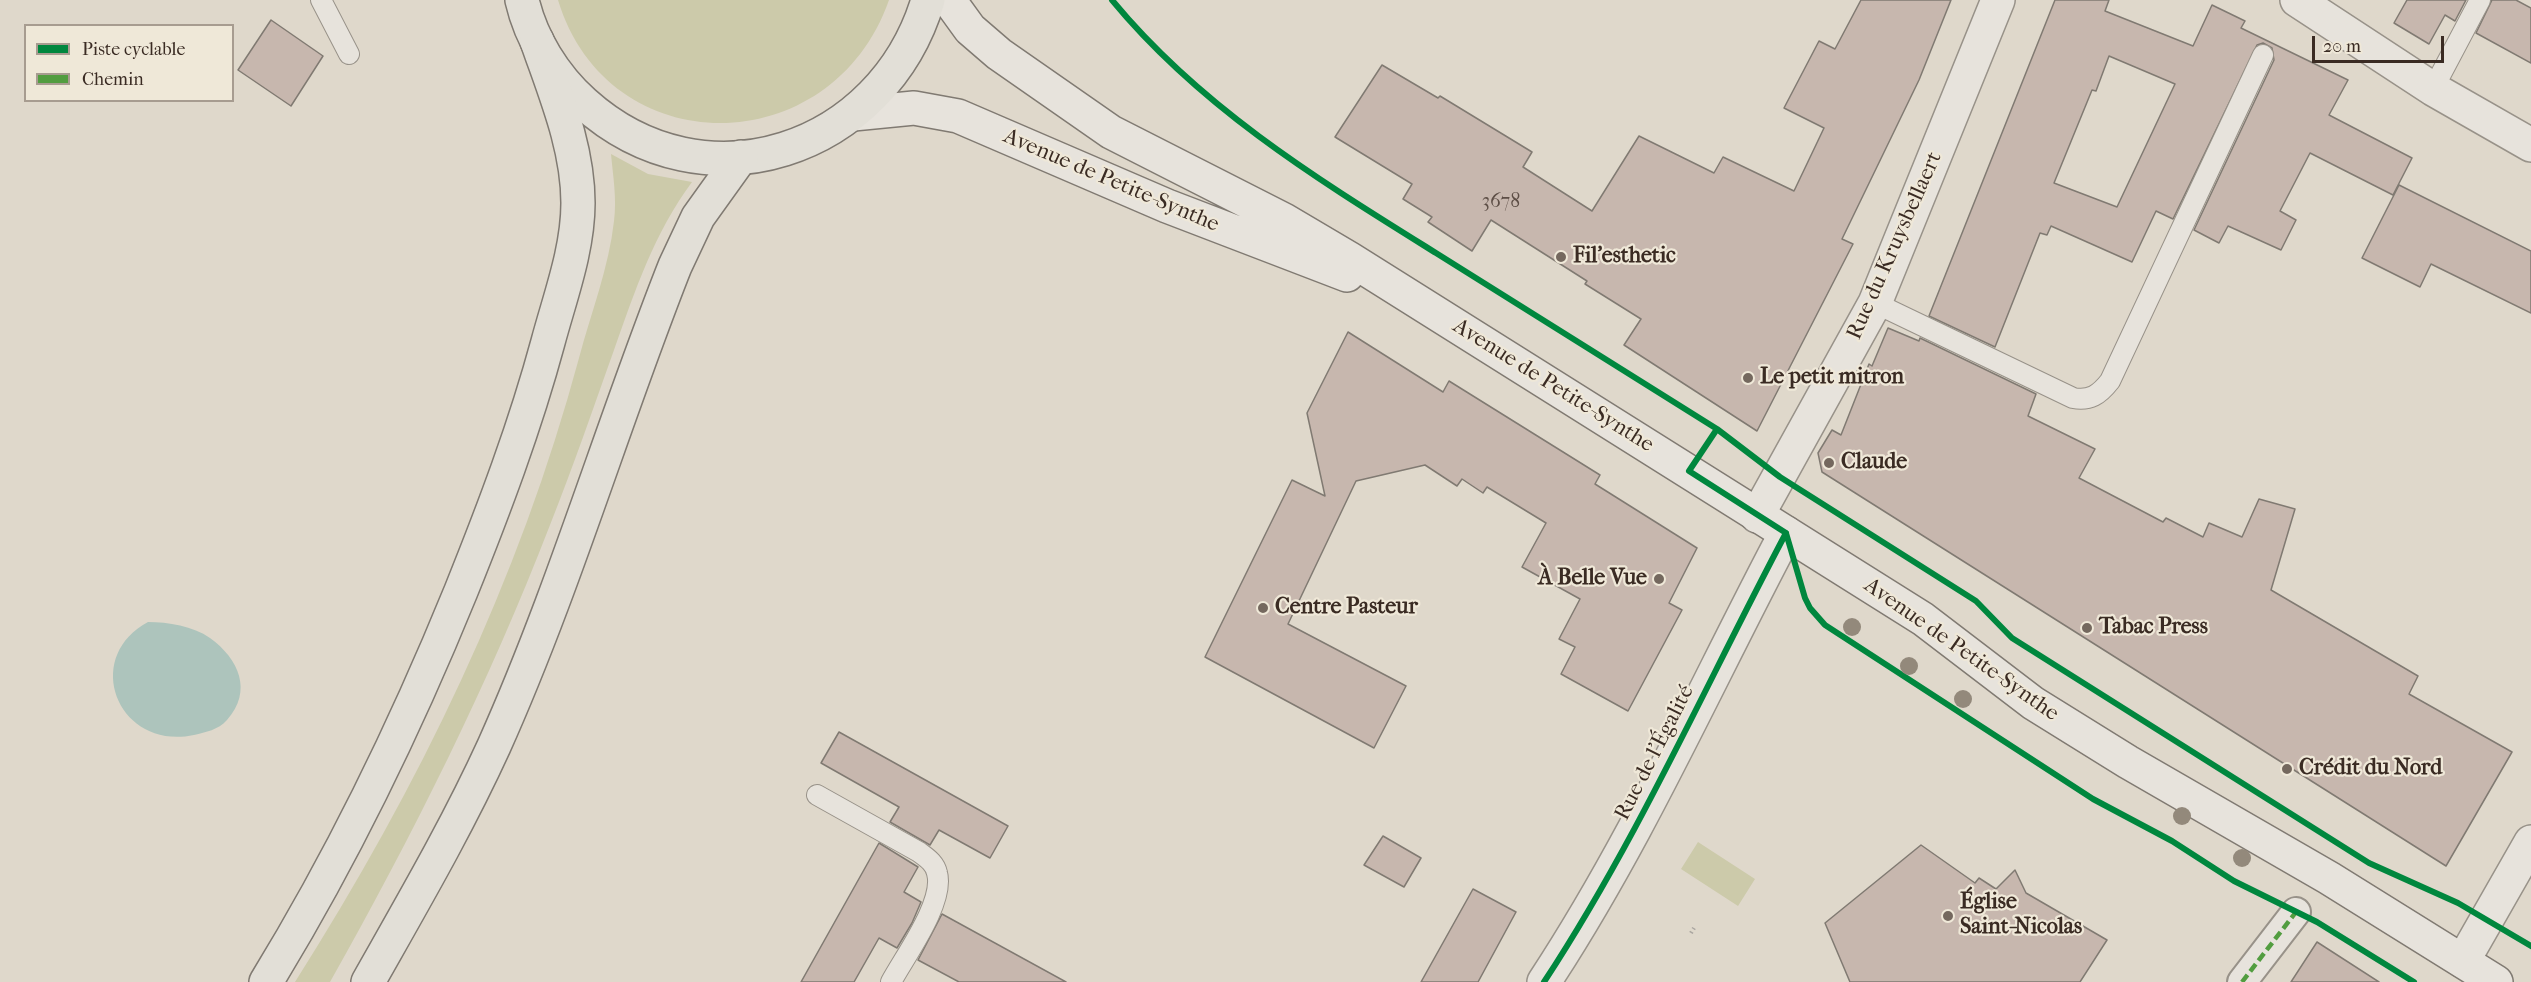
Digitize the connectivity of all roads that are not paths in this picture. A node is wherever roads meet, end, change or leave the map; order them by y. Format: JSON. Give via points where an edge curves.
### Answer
{"nodes":[{"id":1,"x":321,"y":0,"type":"edge"},
{"id":2,"x":522,"y":0,"type":"edge"},
{"id":3,"x":927,"y":0,"type":"edge"},
{"id":4,"x":949,"y":0,"type":"edge"},
{"id":5,"x":1998,"y":0,"type":"edge"},
{"id":6,"x":2297,"y":0,"type":"edge"},
{"id":7,"x":2480,"y":0,"type":"edge"},
{"id":8,"x":537,"y":41,"type":"junction"},
{"id":9,"x":349,"y":54,"type":"dead end"},
{"id":10,"x":2263,"y":55,"type":"dead end"},
{"id":11,"x":2433,"y":89,"type":"junction"},
{"id":12,"x":853,"y":114,"type":"junction"},
{"id":13,"x":2531,"y":145,"type":"edge"},
{"id":14,"x":741,"y":157,"type":"junction"},
{"id":15,"x":1875,"y":303,"type":"junction"},
{"id":16,"x":1429,"y":310,"type":"junction"},
{"id":17,"x":1757,"y":516,"type":"junction"},
{"id":18,"x":1786,"y":533,"type":"junction"},
{"id":19,"x":817,"y":795,"type":"dead end"},
{"id":20,"x":2531,"y":842,"type":"edge"},
{"id":21,"x":2296,"y":912,"type":"dead end"},
{"id":22,"x":2463,"y":962,"type":"junction"},
{"id":23,"x":266,"y":982,"type":"edge"},
{"id":24,"x":368,"y":982,"type":"edge"},
{"id":25,"x":891,"y":982,"type":"edge"},
{"id":26,"x":1544,"y":982,"type":"edge"},
{"id":27,"x":2242,"y":982,"type":"edge"},
{"id":28,"x":2496,"y":982,"type":"edge"}],
"edges":[{"from":1,"to":9,"type":"lane"},
{"from":2,"to":8,"type":"main road"},
{"from":3,"to":12,"type":"main road","via":[[917,32],[898,66]]},
{"from":4,"to":16,"type":"main road","name":"Avenue de Petite-Synthe","via":[[970,28],[999,54],[1111,132],[1284,220]]},
{"from":5,"to":15,"type":"main road","name":"Rue du Kruysbellaert"},
{"from":6,"to":11,"type":"main road"},
{"from":7,"to":11,"type":"lane"},
{"from":8,"to":14,"type":"main road","via":[[555,72],[578,99],[621,131],[687,155]]},
{"from":8,"to":23,"type":"main road","via":[[567,130],[578,205],[572,250],[531,404],[470,567],[408,714],[326,878]]},
{"from":10,"to":15,"type":"lane","via":[[2110,381],[2094,397],[2073,398]]},
{"from":11,"to":13,"type":"main road"},
{"from":12,"to":14,"type":"main road","via":[[808,141]]},
{"from":12,"to":16,"type":"main road","name":"Avenue de Petite-Synthe","via":[[914,108],[958,116],[1177,210],[1387,290]]},
{"from":14,"to":24,"type":"main road","via":[[698,217],[675,266],[494,746],[434,865]]},
{"from":15,"to":17,"type":"main road","name":"Rue du Kruysbellaert"},
{"from":16,"to":17,"type":"main road","name":"Avenue de Petite-Synthe"},
{"from":17,"to":18,"type":"main road","name":"Avenue de Petite-Synthe"},
{"from":18,"to":22,"type":"main road","name":"Avenue de Petite-Synthe","via":[[1923,619],[2043,709]]},
{"from":18,"to":26,"type":"main road","name":"Rue de l'Égalité","via":[[1638,827]]},
{"from":19,"to":25,"type":"lane","via":[[919,852],[937,870],[937,894],[932,908]]},
{"from":20,"to":22,"type":"main road"},
{"from":21,"to":27,"type":"street"},
{"from":22,"to":28,"type":"main road","name":"Avenue de Petite-Synthe"}]}
